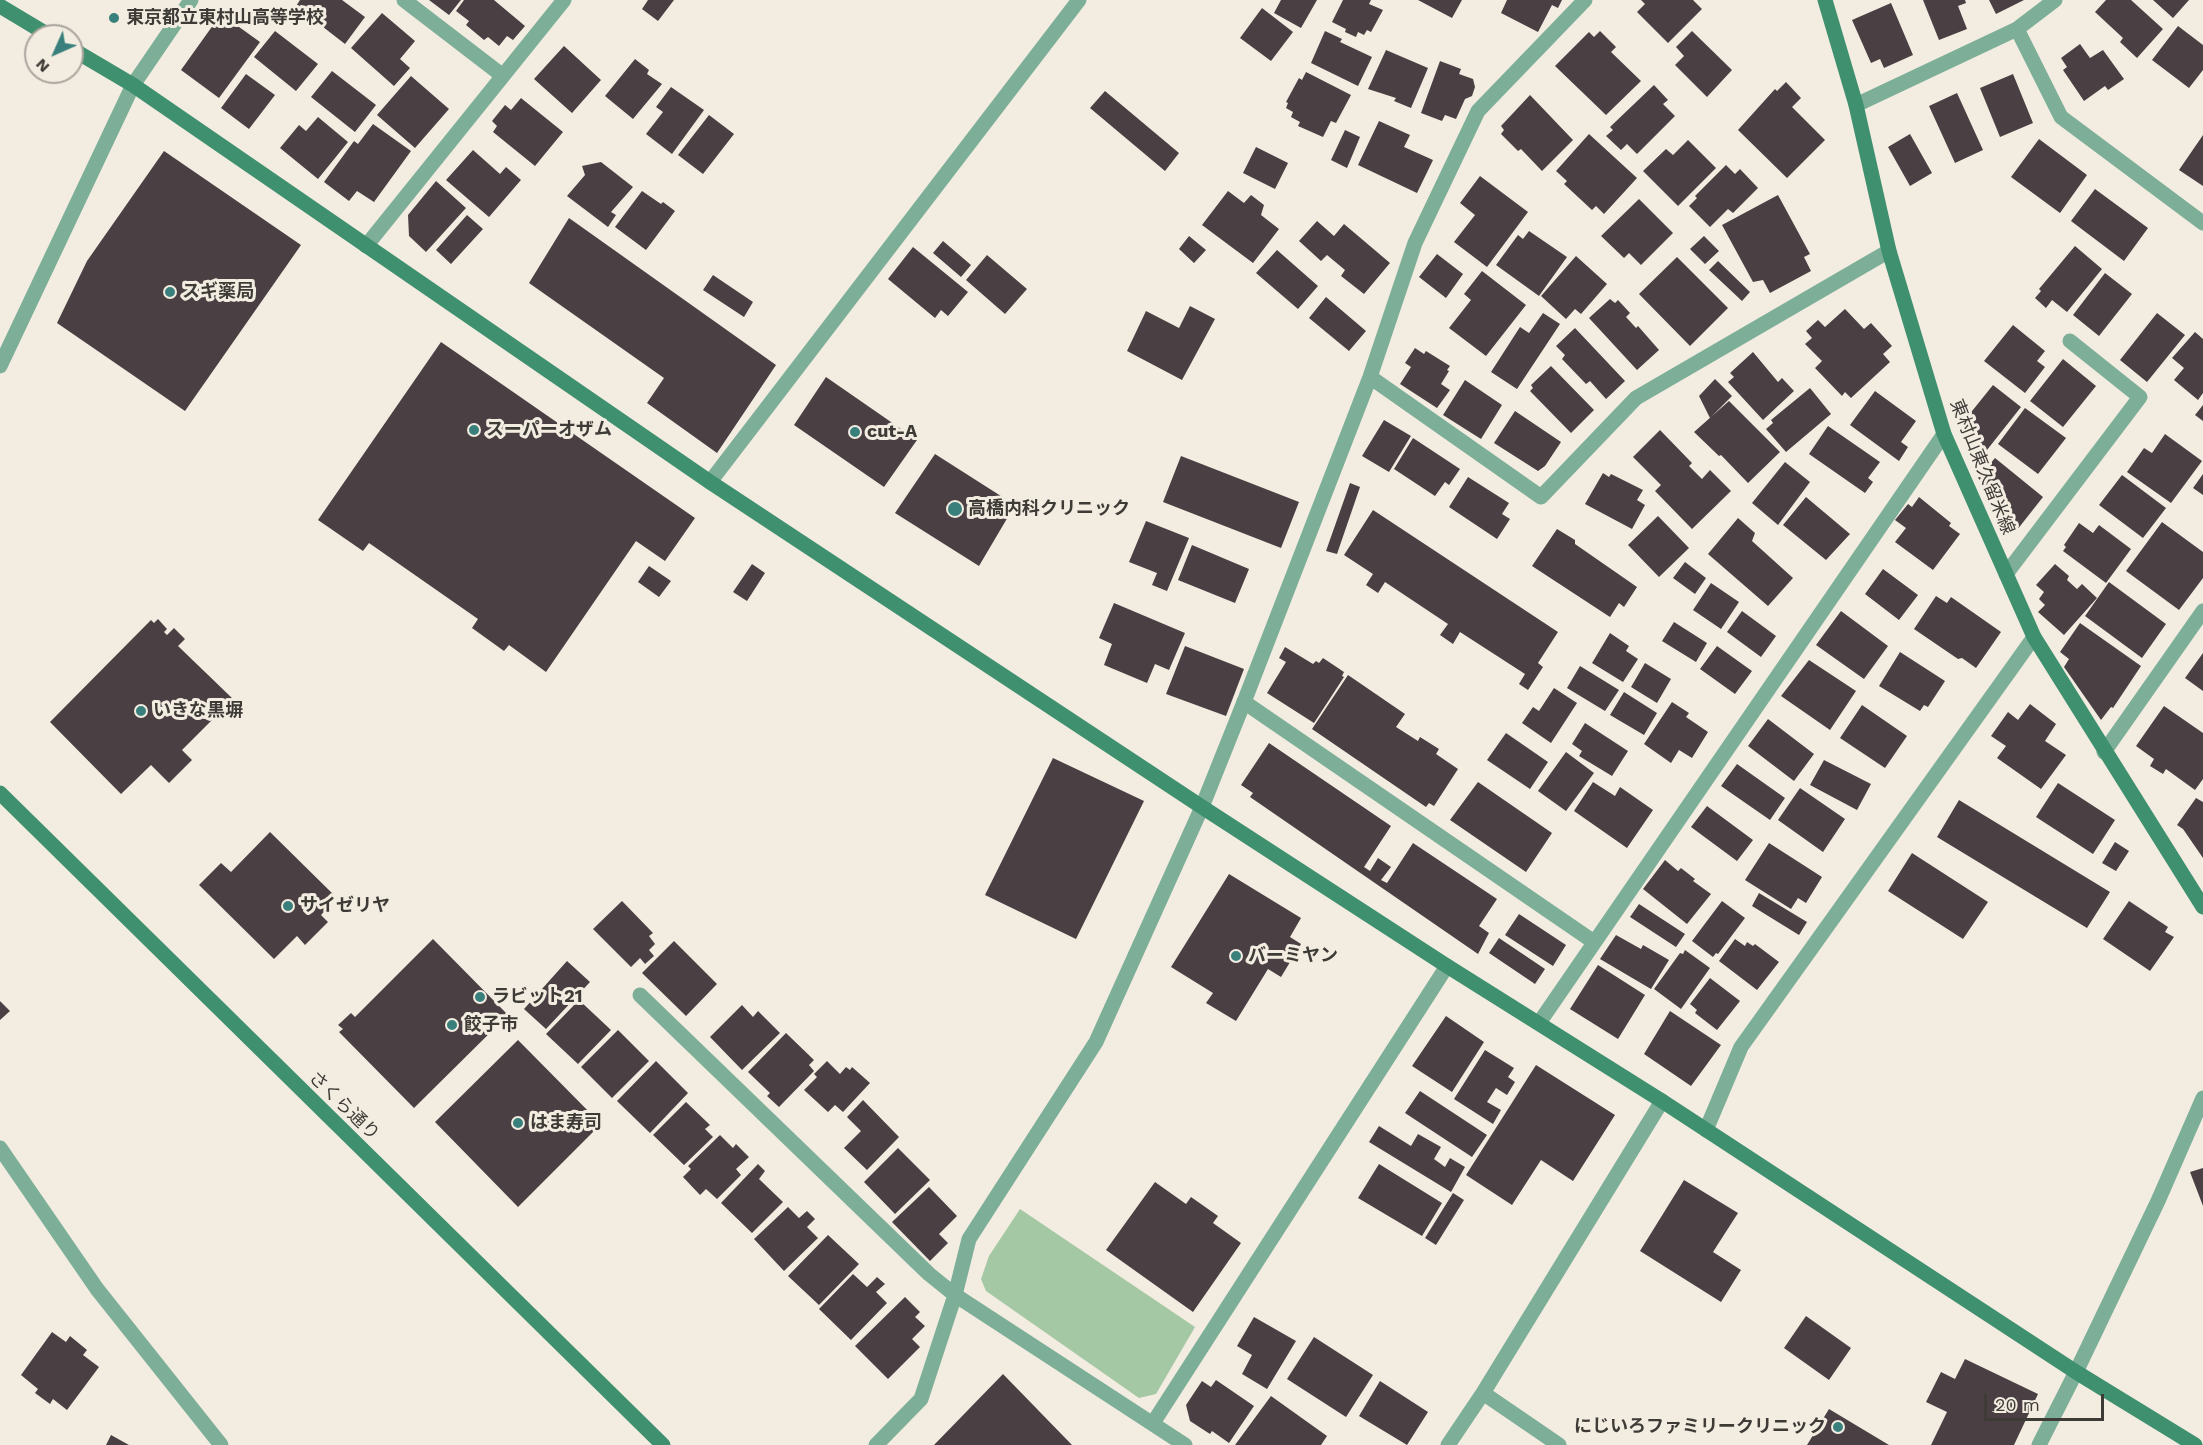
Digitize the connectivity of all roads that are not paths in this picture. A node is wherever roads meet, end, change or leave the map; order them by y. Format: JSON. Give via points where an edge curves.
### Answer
{"nodes":[{"id":1,"x":191,"y":0,"type":"edge"},
{"id":2,"x":404,"y":0,"type":"edge"},
{"id":3,"x":564,"y":0,"type":"edge"},
{"id":4,"x":1079,"y":0,"type":"edge"},
{"id":5,"x":1585,"y":0,"type":"edge"},
{"id":6,"x":1825,"y":0,"type":"edge"},
{"id":7,"x":2055,"y":0,"type":"edge"},
{"id":8,"x":0,"y":6,"type":"edge"},
{"id":9,"x":30,"y":24,"type":"edge"},
{"id":10,"x":2017,"y":29,"type":"junction"},
{"id":11,"x":84,"y":56,"type":"edge"},
{"id":12,"x":503,"y":76,"type":"junction"},
{"id":13,"x":133,"y":85,"type":"junction"},
{"id":14,"x":1856,"y":105,"type":"junction"},
{"id":15,"x":2203,"y":223,"type":"edge"},
{"id":16,"x":366,"y":246,"type":"junction"},
{"id":17,"x":1889,"y":250,"type":"junction"},
{"id":18,"x":2070,"y":341,"type":"dead end"},
{"id":19,"x":0,"y":366,"type":"edge"},
{"id":20,"x":1370,"y":378,"type":"junction"},
{"id":21,"x":1944,"y":434,"type":"junction"},
{"id":22,"x":710,"y":482,"type":"junction"},
{"id":23,"x":2006,"y":574,"type":"junction"},
{"id":24,"x":2203,"y":611,"type":"edge"},
{"id":25,"x":2034,"y":637,"type":"junction"},
{"id":26,"x":1244,"y":702,"type":"junction"},
{"id":27,"x":2104,"y":752,"type":"junction"},
{"id":28,"x":0,"y":793,"type":"edge"},
{"id":29,"x":1202,"y":807,"type":"junction"},
{"id":30,"x":2203,"y":907,"type":"edge"},
{"id":31,"x":1594,"y":942,"type":"junction"},
{"id":32,"x":1447,"y":966,"type":"junction"},
{"id":33,"x":640,"y":996,"type":"dead end"},
{"id":34,"x":1539,"y":1023,"type":"junction"},
{"id":35,"x":2203,"y":1098,"type":"edge"},
{"id":36,"x":1662,"y":1101,"type":"junction"},
{"id":37,"x":1706,"y":1130,"type":"junction"},
{"id":38,"x":0,"y":1148,"type":"edge"},
{"id":39,"x":955,"y":1295,"type":"junction"},
{"id":40,"x":2076,"y":1372,"type":"junction"},
{"id":41,"x":1483,"y":1393,"type":"junction"},
{"id":42,"x":1153,"y":1423,"type":"junction"},
{"id":43,"x":221,"y":1445,"type":"edge"},
{"id":44,"x":663,"y":1445,"type":"edge"},
{"id":45,"x":876,"y":1445,"type":"edge"},
{"id":46,"x":1185,"y":1445,"type":"edge"},
{"id":47,"x":1448,"y":1445,"type":"edge"},
{"id":48,"x":1559,"y":1445,"type":"edge"},
{"id":49,"x":2039,"y":1445,"type":"edge"},
{"id":50,"x":2195,"y":1445,"type":"edge"}],
"edges":[{"from":1,"to":13,"type":"street"},
{"from":2,"to":12,"type":"street"},
{"from":3,"to":12,"type":"street"},
{"from":4,"to":22,"type":"street"},
{"from":5,"to":20,"type":"street","via":[[1478,111],[1415,243]]},
{"from":6,"to":14,"type":"street","name":"東村山東久留米線"},
{"from":7,"to":10,"type":"street"},
{"from":8,"to":9,"type":"street"},
{"from":10,"to":14,"type":"street"},
{"from":10,"to":15,"type":"street","via":[[2061,117]]},
{"from":11,"to":13,"type":"street"},
{"from":12,"to":16,"type":"street"},
{"from":13,"to":16,"type":"street"},
{"from":13,"to":19,"type":"street"},
{"from":14,"to":17,"type":"street","name":"東村山東久留米線"},
{"from":16,"to":22,"type":"street"},
{"from":17,"to":20,"type":"street","via":[[1636,398],[1541,497]]},
{"from":17,"to":21,"type":"street","name":"東村山東久留米線"},
{"from":18,"to":23,"type":"street","via":[[2140,397]]},
{"from":20,"to":26,"type":"street"},
{"from":21,"to":23,"type":"street","name":"東村山東久留米線"},
{"from":21,"to":31,"type":"street"},
{"from":22,"to":29,"type":"street"},
{"from":23,"to":25,"type":"street","name":"東村山東久留米線"},
{"from":24,"to":27,"type":"street"},
{"from":25,"to":27,"type":"street","name":"東村山東久留米線"},
{"from":25,"to":37,"type":"street","via":[[1741,1047]]},
{"from":26,"to":29,"type":"street"},
{"from":26,"to":31,"type":"street"},
{"from":27,"to":30,"type":"street","name":"東村山東久留米線"},
{"from":28,"to":44,"type":"street","name":"さくら通り"},
{"from":29,"to":32,"type":"street"},
{"from":29,"to":39,"type":"street","via":[[1096,1042],[969,1239]]},
{"from":31,"to":34,"type":"street"},
{"from":32,"to":34,"type":"street"},
{"from":32,"to":42,"type":"street"},
{"from":33,"to":39,"type":"street"},
{"from":34,"to":36,"type":"street"},
{"from":35,"to":40,"type":"street"},
{"from":36,"to":37,"type":"street"},
{"from":36,"to":41,"type":"street"},
{"from":37,"to":40,"type":"street"},
{"from":38,"to":43,"type":"street","via":[[97,1289]]},
{"from":39,"to":42,"type":"street"},
{"from":39,"to":45,"type":"street","via":[[921,1399]]},
{"from":40,"to":49,"type":"street"},
{"from":40,"to":50,"type":"street"},
{"from":41,"to":47,"type":"street"},
{"from":41,"to":48,"type":"street"},
{"from":42,"to":46,"type":"street"}]}
